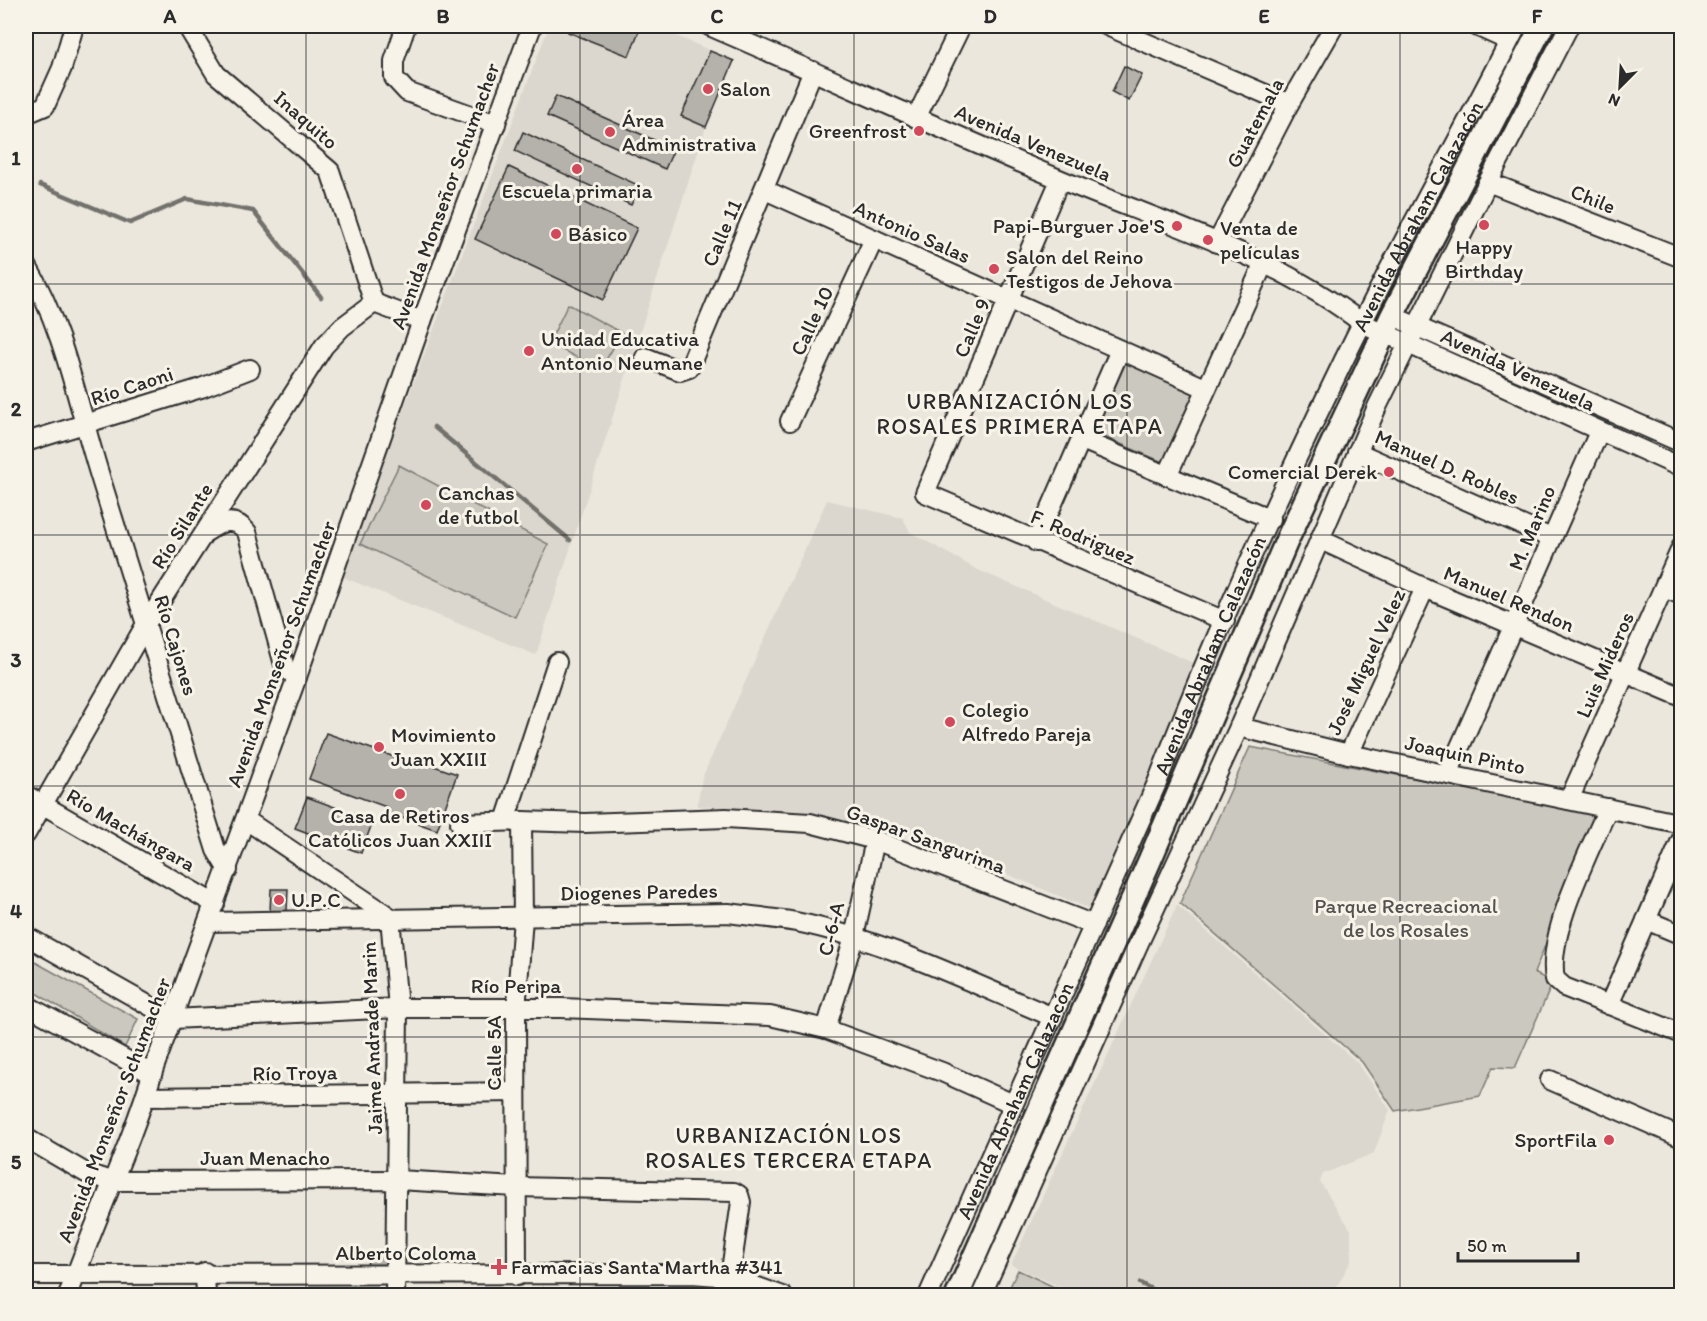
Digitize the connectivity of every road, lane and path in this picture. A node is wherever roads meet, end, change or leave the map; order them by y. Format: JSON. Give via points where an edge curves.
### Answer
{"nodes":[{"id":1,"x":74,"y":26,"type":"edge"},
{"id":2,"x":186,"y":26,"type":"edge"},
{"id":3,"x":406,"y":26,"type":"edge"},
{"id":4,"x":532,"y":26,"type":"edge"},
{"id":5,"x":708,"y":26,"type":"edge"},
{"id":6,"x":961,"y":26,"type":"edge"},
{"id":7,"x":1107,"y":26,"type":"edge"},
{"id":8,"x":1334,"y":26,"type":"edge"},
{"id":9,"x":1476,"y":26,"type":"edge"},
{"id":10,"x":1542,"y":26,"type":"edge"},
{"id":11,"x":1569,"y":26,"type":"edge"},
{"id":12,"x":1513,"y":33,"type":"edge"},
{"id":13,"x":813,"y":70,"type":"junction"},
{"id":14,"x":1289,"y":104,"type":"junction"},
{"id":15,"x":26,"y":114,"type":"edge"},
{"id":16,"x":916,"y":118,"type":"junction"},
{"id":17,"x":496,"y":124,"type":"junction"},
{"id":18,"x":1060,"y":180,"type":"junction"},
{"id":19,"x":1488,"y":182,"type":"junction"},
{"id":20,"x":765,"y":190,"type":"junction"},
{"id":21,"x":874,"y":239,"type":"junction"},
{"id":22,"x":1217,"y":243,"type":"junction"},
{"id":23,"x":1682,"y":258,"type":"edge"},
{"id":24,"x":26,"y":264,"type":"edge"},
{"id":25,"x":1263,"y":265,"type":"junction"},
{"id":26,"x":1009,"y":300,"type":"junction"},
{"id":27,"x":374,"y":303,"type":"junction"},
{"id":28,"x":1366,"y":315,"type":"junction"},
{"id":29,"x":422,"y":321,"type":"junction"},
{"id":30,"x":1388,"y":325,"type":"junction"},
{"id":31,"x":1415,"y":326,"type":"junction"},
{"id":32,"x":1407,"y":344,"type":"junction"},
{"id":33,"x":1120,"y":350,"type":"junction"},
{"id":34,"x":645,"y":357,"type":"dead end"},
{"id":35,"x":250,"y":369,"type":"dead end"},
{"id":36,"x":1205,"y":388,"type":"junction"},
{"id":37,"x":790,"y":421,"type":"dead end"},
{"id":38,"x":84,"y":425,"type":"junction"},
{"id":39,"x":1599,"y":432,"type":"junction"},
{"id":40,"x":1082,"y":440,"type":"junction"},
{"id":41,"x":26,"y":442,"type":"edge"},
{"id":42,"x":1682,"y":443,"type":"edge"},
{"id":43,"x":1357,"y":452,"type":"junction"},
{"id":44,"x":1682,"y":468,"type":"edge"},
{"id":45,"x":1167,"y":476,"type":"junction"},
{"id":46,"x":925,"y":493,"type":"joint"},
{"id":47,"x":1271,"y":519,"type":"junction"},
{"id":48,"x":208,"y":531,"type":"junction"},
{"id":49,"x":1551,"y":538,"type":"junction"},
{"id":50,"x":1321,"y":540,"type":"junction"},
{"id":51,"x":1036,"y":542,"type":"junction"},
{"id":52,"x":1682,"y":546,"type":"edge"},
{"id":53,"x":1425,"y":588,"type":"junction"},
{"id":54,"x":1664,"y":588,"type":"junction"},
{"id":55,"x":1682,"y":595,"type":"edge"},
{"id":56,"x":1225,"y":621,"type":"junction"},
{"id":57,"x":146,"y":624,"type":"junction"},
{"id":58,"x":1515,"y":626,"type":"junction"},
{"id":59,"x":557,"y":662,"type":"dead end"},
{"id":60,"x":1626,"y":673,"type":"junction"},
{"id":61,"x":297,"y":677,"type":"junction"},
{"id":62,"x":1682,"y":697,"type":"edge"},
{"id":63,"x":1239,"y":727,"type":"junction"},
{"id":64,"x":1349,"y":754,"type":"junction"},
{"id":65,"x":1448,"y":774,"type":"junction"},
{"id":66,"x":26,"y":795,"type":"edge"},
{"id":67,"x":1569,"y":800,"type":"junction"},
{"id":68,"x":43,"y":805,"type":"junction"},
{"id":69,"x":1608,"y":808,"type":"junction"},
{"id":70,"x":246,"y":820,"type":"junction"},
{"id":71,"x":514,"y":821,"type":"junction"},
{"id":72,"x":460,"y":823,"type":"dead end"},
{"id":73,"x":1682,"y":824,"type":"edge"},
{"id":74,"x":26,"y":834,"type":"edge"},
{"id":75,"x":1682,"y":838,"type":"edge"},
{"id":76,"x":875,"y":840,"type":"junction"},
{"id":77,"x":228,"y":870,"type":"junction"},
{"id":78,"x":215,"y":904,"type":"junction"},
{"id":79,"x":390,"y":917,"type":"junction"},
{"id":80,"x":523,"y":918,"type":"junction"},
{"id":81,"x":1646,"y":920,"type":"junction"},
{"id":82,"x":208,"y":922,"type":"junction"},
{"id":83,"x":1094,"y":925,"type":"junction"},
{"id":84,"x":1682,"y":934,"type":"edge"},
{"id":85,"x":26,"y":936,"type":"edge"},
{"id":86,"x":854,"y":937,"type":"junction"},
{"id":87,"x":26,"y":1005,"type":"edge"},
{"id":88,"x":1609,"y":1005,"type":"junction"},
{"id":89,"x":398,"y":1008,"type":"junction"},
{"id":90,"x":516,"y":1010,"type":"junction"},
{"id":91,"x":1053,"y":1017,"type":"junction"},
{"id":92,"x":173,"y":1019,"type":"junction"},
{"id":93,"x":826,"y":1029,"type":"junction"},
{"id":94,"x":1682,"y":1034,"type":"edge"},
{"id":95,"x":152,"y":1074,"type":"junction"},
{"id":96,"x":1550,"y":1080,"type":"dead end"},
{"id":97,"x":516,"y":1092,"type":"junction"},
{"id":98,"x":398,"y":1094,"type":"junction"},
{"id":99,"x":147,"y":1097,"type":"junction"},
{"id":100,"x":1013,"y":1104,"type":"junction"},
{"id":101,"x":26,"y":1138,"type":"edge"},
{"id":102,"x":1682,"y":1138,"type":"edge"},
{"id":103,"x":398,"y":1179,"type":"junction"},
{"id":104,"x":111,"y":1181,"type":"junction"},
{"id":105,"x":516,"y":1187,"type":"junction"},
{"id":106,"x":205,"y":1272,"type":"junction"},
{"id":107,"x":26,"y":1274,"type":"edge"},
{"id":108,"x":76,"y":1275,"type":"junction"},
{"id":109,"x":394,"y":1275,"type":"junction"},
{"id":110,"x":517,"y":1276,"type":"junction"},
{"id":111,"x":730,"y":1277,"type":"junction"},
{"id":112,"x":68,"y":1296,"type":"edge"},
{"id":113,"x":206,"y":1296,"type":"edge"},
{"id":114,"x":395,"y":1296,"type":"edge"},
{"id":115,"x":783,"y":1296,"type":"edge"},
{"id":116,"x":928,"y":1296,"type":"edge"},
{"id":117,"x":957,"y":1296,"type":"edge"},
{"id":118,"x":981,"y":1296,"type":"edge"}],
"edges":[{"from":1,"to":15,"type":"street","via":[[62,68],[45,106]]},
{"from":2,"to":27,"type":"street","name":"Inaquito","via":[[216,74],[330,171]]},
{"from":3,"to":17,"type":"street","via":[[394,61],[394,78],[407,92]]},
{"from":4,"to":17,"type":"street","name":"Avenida Monseñor Schumacher"},
{"from":5,"to":13,"type":"street","name":"Avenida Venezuela"},
{"from":6,"to":16,"type":"street"},
{"from":7,"to":14,"type":"street"},
{"from":8,"to":14,"type":"street","name":"Guatemala"},
{"from":9,"to":12,"type":"street"},
{"from":10,"to":30,"type":"main road","name":"Avenida Abraham Calazacón"},
{"from":11,"to":19,"type":"street"},
{"from":12,"to":28,"type":"street","name":"Avenida Abraham Calazacón"},
{"from":13,"to":16,"type":"street","name":"Avenida Venezuela"},
{"from":13,"to":20,"type":"street","name":"Calle 11"},
{"from":14,"to":22,"type":"street","name":"Guatemala"},
{"from":16,"to":18,"type":"street","name":"Avenida Venezuela"},
{"from":17,"to":29,"type":"street","name":"Avenida Monseñor Schumacher"},
{"from":18,"to":22,"type":"street","name":"Avenida Venezuela"},
{"from":18,"to":26,"type":"street","name":"Calle 9"},
{"from":19,"to":23,"type":"street","name":"Chile"},
{"from":19,"to":31,"type":"street"},
{"from":20,"to":21,"type":"street","name":"Antonio Salas"},
{"from":20,"to":34,"type":"street","name":"Calle 11","via":[[689,368],[680,371]]},
{"from":21,"to":26,"type":"street","name":"Antonio Salas"},
{"from":21,"to":37,"type":"street","name":"Calle 10"},
{"from":22,"to":25,"type":"street","name":"Avenida Venezuela"},
{"from":24,"to":38,"type":"street","name":"Río Cajones","via":[[45,297],[63,346]]},
{"from":25,"to":28,"type":"street","name":"Avenida Venezuela"},
{"from":25,"to":36,"type":"street"},
{"from":26,"to":33,"type":"street","name":"Antonio Salas"},
{"from":26,"to":46,"type":"street","name":"Calle 9"},
{"from":27,"to":29,"type":"street"},
{"from":27,"to":48,"type":"street","name":"Río Silante","via":[[324,346],[228,493]]},
{"from":28,"to":30,"type":"street","name":"Avenida Venezuela"},
{"from":28,"to":47,"type":"street","name":"Avenida Abraham Calazacón"},
{"from":29,"to":61,"type":"street","name":"Avenida Monseñor Schumacher"},
{"from":30,"to":31,"type":"street","name":"Avenida Venezuela"},
{"from":30,"to":32,"type":"street","name":"Avenida Venezuela"},
{"from":30,"to":117,"type":"main road","name":"Avenida Abraham Calazacón","via":[[1287,540]]},
{"from":31,"to":32,"type":"street"},
{"from":31,"to":42,"type":"street","name":"Avenida Venezuela"},
{"from":32,"to":39,"type":"street","name":"Avenida Venezuela"},
{"from":32,"to":43,"type":"street"},
{"from":33,"to":36,"type":"street","name":"Antonio Salas"},
{"from":33,"to":40,"type":"street"},
{"from":35,"to":38,"type":"street","name":"Río Caoni"},
{"from":36,"to":45,"type":"street"},
{"from":38,"to":41,"type":"street","name":"Río Caoni"},
{"from":38,"to":57,"type":"street","name":"Río Cajones"},
{"from":39,"to":44,"type":"street","name":"Avenida Venezuela"},
{"from":39,"to":49,"type":"street","name":"M. Marino"},
{"from":40,"to":45,"type":"street"},
{"from":40,"to":51,"type":"street"},
{"from":43,"to":49,"type":"street","name":"Manuel D. Robles"},
{"from":43,"to":50,"type":"street"},
{"from":45,"to":47,"type":"street"},
{"from":46,"to":51,"type":"street","name":"F. Rodriguez"},
{"from":47,"to":56,"type":"street","name":"Avenida Abraham Calazacón"},
{"from":48,"to":57,"type":"street","name":"Río Silante"},
{"from":48,"to":61,"type":"street","via":[[231,521],[241,524],[247,532],[285,668]]},
{"from":49,"to":58,"type":"street","name":"M. Marino"},
{"from":50,"to":53,"type":"street","name":"Manuel Rendon"},
{"from":50,"to":63,"type":"street"},
{"from":51,"to":56,"type":"street","name":"F. Rodriguez"},
{"from":52,"to":54,"type":"street","name":"Luis Mideros"},
{"from":53,"to":58,"type":"street","name":"Manuel Rendon"},
{"from":53,"to":64,"type":"street","name":"José Miguel Velez"},
{"from":54,"to":55,"type":"street"},
{"from":54,"to":60,"type":"street","name":"Luis Mideros"},
{"from":56,"to":83,"type":"street","name":"Avenida Abraham Calazacón"},
{"from":57,"to":68,"type":"street","name":"Río Silante"},
{"from":57,"to":77,"type":"street","name":"Río Cajones","via":[[216,850]]},
{"from":58,"to":60,"type":"street","name":"Manuel Rendon"},
{"from":58,"to":65,"type":"street","name":"M. Marino"},
{"from":59,"to":71,"type":"street"},
{"from":60,"to":62,"type":"street","name":"Manuel Rendon"},
{"from":60,"to":67,"type":"street","name":"Luis Mideros"},
{"from":61,"to":70,"type":"street","name":"Avenida Monseñor Schumacher"},
{"from":63,"to":64,"type":"street","name":"Joaquin Pinto"},
{"from":63,"to":118,"type":"street"},
{"from":64,"to":65,"type":"street","name":"Joaquin Pinto"},
{"from":65,"to":67,"type":"street","name":"Joaquin Pinto"},
{"from":66,"to":68,"type":"street","name":"Río Machángara"},
{"from":67,"to":69,"type":"street","name":"Joaquin Pinto"},
{"from":68,"to":74,"type":"street","name":"Río Silante"},
{"from":68,"to":78,"type":"street","name":"Río Machángara"},
{"from":69,"to":73,"type":"street","name":"Joaquin Pinto"},
{"from":69,"to":88,"type":"street","via":[[1565,911],[1553,971],[1564,987]]},
{"from":70,"to":77,"type":"street","name":"Avenida Monseñor Schumacher"},
{"from":70,"to":79,"type":"street","name":"Jaime Andrade Marin"},
{"from":71,"to":72,"type":"street"},
{"from":71,"to":76,"type":"street","name":"Gaspar Sangurima","via":[[585,823],[726,818],[810,823]]},
{"from":71,"to":80,"type":"street","name":"Calle 5A"},
{"from":75,"to":81,"type":"street"},
{"from":76,"to":83,"type":"street","name":"Gaspar Sangurima"},
{"from":76,"to":86,"type":"street","name":"C-6-A"},
{"from":77,"to":78,"type":"street","name":"Avenida Monseñor Schumacher"},
{"from":78,"to":82,"type":"street","name":"Avenida Monseñor Schumacher"},
{"from":79,"to":80,"type":"street","name":"Diogenes Paredes"},
{"from":79,"to":82,"type":"street","name":"Diogenes Paredes","via":[[363,921]]},
{"from":79,"to":89,"type":"street","name":"Jaime Andrade Marin"},
{"from":80,"to":86,"type":"street","name":"Diogenes Paredes","via":[[728,913],[796,922]]},
{"from":80,"to":90,"type":"street","name":"Calle 5A"},
{"from":81,"to":84,"type":"street"},
{"from":81,"to":88,"type":"street"},
{"from":82,"to":92,"type":"street","name":"Avenida Monseñor Schumacher"},
{"from":83,"to":91,"type":"street","name":"Avenida Abraham Calazacón"},
{"from":85,"to":92,"type":"street"},
{"from":86,"to":91,"type":"street","name":"Diogenes Paredes"},
{"from":86,"to":93,"type":"street","name":"C-6-A"},
{"from":87,"to":95,"type":"street"},
{"from":88,"to":94,"type":"street"},
{"from":89,"to":90,"type":"street","name":"Río Peripa"},
{"from":89,"to":92,"type":"street","name":"Río Peripa"},
{"from":89,"to":98,"type":"street","name":"Jaime Andrade Marin"},
{"from":90,"to":93,"type":"street","name":"Río Peripa","via":[[561,1008],[770,1016]]},
{"from":90,"to":97,"type":"street","name":"Calle 5A"},
{"from":91,"to":100,"type":"street","name":"Avenida Abraham Calazacón"},
{"from":92,"to":95,"type":"street","name":"Avenida Monseñor Schumacher"},
{"from":93,"to":100,"type":"street","name":"Río Peripa","via":[[942,1072]]},
{"from":95,"to":99,"type":"street","name":"Avenida Monseñor Schumacher"},
{"from":96,"to":102,"type":"street"},
{"from":97,"to":98,"type":"street","name":"Río Troya"},
{"from":97,"to":105,"type":"street","name":"Calle 5A"},
{"from":98,"to":99,"type":"street","name":"Río Troya"},
{"from":98,"to":103,"type":"street","name":"Jaime Andrade Marin"},
{"from":99,"to":104,"type":"street","name":"Avenida Monseñor Schumacher"},
{"from":100,"to":116,"type":"street","name":"Avenida Abraham Calazacón"},
{"from":101,"to":104,"type":"street","name":"Juan Menacho","via":[[86,1173]]},
{"from":103,"to":104,"type":"street","name":"Juan Menacho"},
{"from":103,"to":105,"type":"street","name":"Juan Menacho"},
{"from":103,"to":109,"type":"street","name":"Jaime Andrade Marin"},
{"from":104,"to":108,"type":"street","name":"Avenida Monseñor Schumacher"},
{"from":105,"to":110,"type":"street","name":"Calle 5A"},
{"from":105,"to":111,"type":"street","name":"Juan Menacho","via":[[734,1192],[741,1202]]},
{"from":106,"to":108,"type":"street","name":"Alberto Coloma"},
{"from":106,"to":109,"type":"street","name":"Alberto Coloma"},
{"from":106,"to":113,"type":"street"},
{"from":107,"to":108,"type":"street","name":"Alberto Coloma"},
{"from":108,"to":112,"type":"street","name":"Avenida Monseñor Schumacher"},
{"from":109,"to":110,"type":"street","name":"Alberto Coloma"},
{"from":109,"to":114,"type":"street","name":"Jaime Andrade Marin"},
{"from":110,"to":111,"type":"street","name":"Alberto Coloma"},
{"from":111,"to":115,"type":"street","name":"Alberto Coloma"}]}
